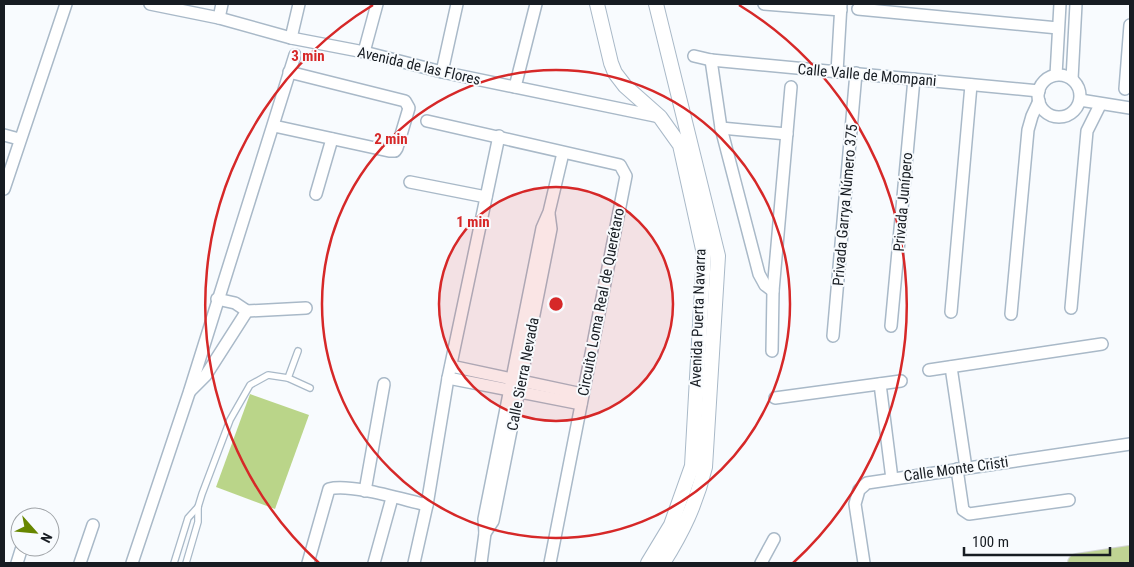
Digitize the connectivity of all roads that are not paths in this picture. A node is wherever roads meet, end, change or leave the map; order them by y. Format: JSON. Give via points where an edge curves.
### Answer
{"nodes":[{"id":1,"x":66,"y":4,"type":"edge"},
{"id":2,"x":150,"y":4,"type":"edge"},
{"id":3,"x":222,"y":4,"type":"edge"},
{"id":4,"x":299,"y":4,"type":"edge"},
{"id":5,"x":377,"y":4,"type":"edge"},
{"id":6,"x":457,"y":4,"type":"edge"},
{"id":7,"x":536,"y":4,"type":"edge"},
{"id":8,"x":597,"y":4,"type":"edge"},
{"id":9,"x":656,"y":4,"type":"edge"},
{"id":10,"x":764,"y":4,"type":"edge"},
{"id":11,"x":1060,"y":4,"type":"edge"},
{"id":12,"x":1076,"y":4,"type":"edge"},
{"id":13,"x":841,"y":7,"type":"edge"},
{"id":14,"x":858,"y":9,"type":"dead end"},
{"id":15,"x":219,"y":18,"type":"junction"},
{"id":16,"x":1130,"y":25,"type":"edge"},
{"id":17,"x":1058,"y":28,"type":"junction"},
{"id":18,"x":291,"y":38,"type":"junction"},
{"id":19,"x":364,"y":52,"type":"junction"},
{"id":20,"x":294,"y":55,"type":"dead end"},
{"id":21,"x":694,"y":56,"type":"dead end"},
{"id":22,"x":711,"y":60,"type":"junction"},
{"id":23,"x":289,"y":72,"type":"junction"},
{"id":24,"x":442,"y":72,"type":"junction"},
{"id":25,"x":838,"y":72,"type":"junction"},
{"id":26,"x":856,"y":73,"type":"junction"},
{"id":27,"x":1056,"y":75,"type":"junction"},
{"id":28,"x":914,"y":79,"type":"junction"},
{"id":29,"x":1072,"y":79,"type":"junction"},
{"id":30,"x":971,"y":85,"type":"junction"},
{"id":31,"x":515,"y":87,"type":"junction"},
{"id":32,"x":791,"y":87,"type":"dead end"},
{"id":33,"x":1125,"y":89,"type":"dead end"},
{"id":34,"x":1039,"y":96,"type":"junction"},
{"id":35,"x":1080,"y":100,"type":"junction"},
{"id":36,"x":1100,"y":104,"type":"junction"},
{"id":37,"x":1130,"y":108,"type":"edge"},
{"id":38,"x":1073,"y":112,"type":"junction"},
{"id":39,"x":682,"y":114,"type":"junction"},
{"id":40,"x":660,"y":117,"type":"junction"},
{"id":41,"x":427,"y":121,"type":"dead end"},
{"id":42,"x":274,"y":126,"type":"junction"},
{"id":43,"x":721,"y":128,"type":"junction"},
{"id":44,"x":1087,"y":131,"type":"junction"},
{"id":45,"x":787,"y":134,"type":"junction"},
{"id":46,"x":4,"y":135,"type":"edge"},
{"id":47,"x":499,"y":136,"type":"junction"},
{"id":48,"x":19,"y":139,"type":"junction"},
{"id":49,"x":332,"y":139,"type":"junction"},
{"id":50,"x":564,"y":153,"type":"junction"},
{"id":51,"x":410,"y":182,"type":"dead end"},
{"id":52,"x":4,"y":189,"type":"edge"},
{"id":53,"x":316,"y":194,"type":"dead end"},
{"id":54,"x":486,"y":197,"type":"junction"},
{"id":55,"x":773,"y":291,"type":"junction"},
{"id":56,"x":217,"y":299,"type":"junction"},
{"id":57,"x":306,"y":308,"type":"dead end"},
{"id":58,"x":1071,"y":308,"type":"dead end"},
{"id":59,"x":247,"y":311,"type":"junction"},
{"id":60,"x":951,"y":312,"type":"dead end"},
{"id":61,"x":1011,"y":314,"type":"dead end"},
{"id":62,"x":891,"y":326,"type":"dead end"},
{"id":63,"x":833,"y":336,"type":"dead end"},
{"id":64,"x":1102,"y":344,"type":"dead end"},
{"id":65,"x":298,"y":351,"type":"dead end"},
{"id":66,"x":772,"y":351,"type":"dead end"},
{"id":67,"x":451,"y":366,"type":"junction"},
{"id":68,"x":951,"y":367,"type":"junction"},
{"id":69,"x":929,"y":370,"type":"dead end"},
{"id":70,"x":288,"y":378,"type":"junction"},
{"id":71,"x":448,"y":378,"type":"junction"},
{"id":72,"x":901,"y":381,"type":"dead end"},
{"id":73,"x":704,"y":382,"type":"junction"},
{"id":74,"x":384,"y":384,"type":"dead end"},
{"id":75,"x":880,"y":384,"type":"junction"},
{"id":76,"x":515,"y":385,"type":"junction"},
{"id":77,"x":310,"y":388,"type":"dead end"},
{"id":78,"x":189,"y":393,"type":"junction"},
{"id":79,"x":775,"y":398,"type":"dead end"},
{"id":80,"x":581,"y":399,"type":"junction"},
{"id":81,"x":1130,"y":444,"type":"edge"},
{"id":82,"x":962,"y":469,"type":"junction"},
{"id":83,"x":892,"y":479,"type":"junction"},
{"id":84,"x":365,"y":491,"type":"junction"},
{"id":85,"x":392,"y":498,"type":"junction"},
{"id":86,"x":1069,"y":500,"type":"dead end"},
{"id":87,"x":427,"y":505,"type":"junction"},
{"id":88,"x":198,"y":506,"type":"junction"},
{"id":89,"x":188,"y":518,"type":"junction"},
{"id":90,"x":198,"y":522,"type":"junction"},
{"id":91,"x":92,"y":524,"type":"dead end"},
{"id":92,"x":774,"y":539,"type":"dead end"},
{"id":93,"x":1130,"y":554,"type":"edge"},
{"id":94,"x":80,"y":563,"type":"edge"},
{"id":95,"x":132,"y":563,"type":"edge"},
{"id":96,"x":174,"y":563,"type":"edge"},
{"id":97,"x":186,"y":563,"type":"edge"},
{"id":98,"x":308,"y":563,"type":"edge"},
{"id":99,"x":374,"y":563,"type":"edge"},
{"id":100,"x":414,"y":563,"type":"edge"},
{"id":101,"x":481,"y":563,"type":"edge"},
{"id":102,"x":550,"y":563,"type":"edge"},
{"id":103,"x":648,"y":563,"type":"edge"},
{"id":104,"x":663,"y":563,"type":"edge"},
{"id":105,"x":761,"y":563,"type":"edge"},
{"id":106,"x":864,"y":563,"type":"edge"},
{"id":107,"x":1077,"y":563,"type":"edge"}],
"edges":[{"from":1,"to":48,"type":"street"},
{"from":2,"to":15,"type":"street","name":"Avenida de las Flores"},
{"from":3,"to":15,"type":"street"},
{"from":4,"to":18,"type":"street"},
{"from":5,"to":19,"type":"street"},
{"from":6,"to":24,"type":"street"},
{"from":7,"to":31,"type":"street"},
{"from":8,"to":40,"type":"street","name":"Avenida Puerta Navarra","via":[[615,73]]},
{"from":9,"to":39,"type":"street","name":"Avenida Puerta Navarra"},
{"from":10,"to":13,"type":"street"},
{"from":11,"to":17,"type":"street"},
{"from":12,"to":29,"type":"street"},
{"from":13,"to":25,"type":"street"},
{"from":14,"to":17,"type":"street"},
{"from":15,"to":18,"type":"street","name":"Avenida de las Flores"},
{"from":16,"to":33,"type":"street"},
{"from":17,"to":27,"type":"street"},
{"from":18,"to":19,"type":"street","name":"Avenida de las Flores"},
{"from":19,"to":24,"type":"street","name":"Avenida de las Flores"},
{"from":20,"to":23,"type":"street"},
{"from":21,"to":22,"type":"street","name":"Calle Valle de Mompani"},
{"from":22,"to":25,"type":"street","name":"Calle Valle de Mompani"},
{"from":22,"to":43,"type":"street"},
{"from":23,"to":42,"type":"street"},
{"from":23,"to":49,"type":"street","via":[[408,104],[395,151]]},
{"from":24,"to":31,"type":"street","name":"Avenida de las Flores"},
{"from":25,"to":26,"type":"street","name":"Calle Valle de Mompani"},
{"from":26,"to":28,"type":"street","name":"Calle Valle de Mompani"},
{"from":26,"to":63,"type":"street","name":"Privada Garrya Número 375"},
{"from":27,"to":29,"type":"street"},
{"from":27,"to":34,"type":"street","via":[[1048,78]]},
{"from":28,"to":30,"type":"street","name":"Calle Valle de Mompani"},
{"from":28,"to":62,"type":"street","name":"Privada Junípero"},
{"from":29,"to":35,"type":"street","via":[[1080,92]]},
{"from":30,"to":34,"type":"street","name":"Calle Valle de Mompani"},
{"from":30,"to":60,"type":"street"},
{"from":31,"to":40,"type":"street","name":"Avenida de las Flores"},
{"from":32,"to":45,"type":"street"},
{"from":34,"to":38,"type":"street","via":[[1049,114],[1065,116]]},
{"from":34,"to":61,"type":"street","via":[[1028,130]]},
{"from":35,"to":36,"type":"street"},
{"from":35,"to":38,"type":"street"},
{"from":36,"to":37,"type":"street"},
{"from":36,"to":44,"type":"street"},
{"from":38,"to":44,"type":"street"},
{"from":39,"to":40,"type":"street"},
{"from":39,"to":73,"type":"street","name":"Avenida Puerta Navarra","via":[[718,256]]},
{"from":40,"to":73,"type":"street","name":"Avenida Puerta Navarra","via":[[680,146],[704,254]]},
{"from":41,"to":47,"type":"street","name":"Circuito Loma Real de Querétaro"},
{"from":42,"to":49,"type":"street"},
{"from":42,"to":56,"type":"street"},
{"from":43,"to":45,"type":"street"},
{"from":43,"to":55,"type":"street","via":[[759,274]]},
{"from":44,"to":58,"type":"street"},
{"from":45,"to":55,"type":"street"},
{"from":46,"to":48,"type":"street"},
{"from":47,"to":50,"type":"street","name":"Circuito Loma Real de Querétaro"},
{"from":47,"to":54,"type":"street"},
{"from":48,"to":52,"type":"street"},
{"from":49,"to":53,"type":"street"},
{"from":50,"to":76,"type":"street","name":"Calle Sierra Nevada","via":[[549,212],[551,229]]},
{"from":50,"to":80,"type":"street","name":"Circuito Loma Real de Querétaro","via":[[620,165],[626,176]]},
{"from":51,"to":54,"type":"street"},
{"from":54,"to":67,"type":"street"},
{"from":55,"to":66,"type":"street"},
{"from":56,"to":59,"type":"street","via":[[235,303]]},
{"from":56,"to":78,"type":"street"},
{"from":57,"to":59,"type":"street"},
{"from":59,"to":78,"type":"street","via":[[206,375]]},
{"from":64,"to":68,"type":"street"},
{"from":65,"to":70,"type":"lane"},
{"from":67,"to":71,"type":"street"},
{"from":67,"to":76,"type":"street"},
{"from":68,"to":69,"type":"street"},
{"from":68,"to":82,"type":"street"},
{"from":70,"to":77,"type":"lane"},
{"from":70,"to":88,"type":"lane","via":[[268,375],[250,385],[230,420]]},
{"from":71,"to":76,"type":"street"},
{"from":71,"to":87,"type":"street"},
{"from":72,"to":75,"type":"street"},
{"from":73,"to":103,"type":"street","name":"Avenida Puerta Navarra","via":[[692,466],[671,524]]},
{"from":73,"to":104,"type":"street","name":"Avenida Puerta Navarra","via":[[706,467],[683,530]]},
{"from":74,"to":84,"type":"street"},
{"from":75,"to":79,"type":"street"},
{"from":75,"to":83,"type":"street"},
{"from":76,"to":80,"type":"street"},
{"from":76,"to":101,"type":"street","name":"Calle Sierra Nevada","via":[[484,519]]},
{"from":78,"to":95,"type":"street"},
{"from":80,"to":102,"type":"street","name":"Circuito Loma Real de Querétaro"},
{"from":81,"to":82,"type":"street","name":"Calle Monte Cristi"},
{"from":82,"to":83,"type":"street","name":"Calle Monte Cristi"},
{"from":82,"to":86,"type":"street","via":[[963,510],[969,514]]},
{"from":83,"to":106,"type":"street","name":"Calle Monte Cristi","via":[[867,483],[859,490],[855,504]]},
{"from":84,"to":85,"type":"street"},
{"from":84,"to":98,"type":"street","via":[[328,489]]},
{"from":85,"to":87,"type":"street"},
{"from":85,"to":99,"type":"street"},
{"from":87,"to":100,"type":"street"},
{"from":88,"to":89,"type":"lane"},
{"from":88,"to":90,"type":"lane"},
{"from":89,"to":90,"type":"lane"},
{"from":89,"to":96,"type":"lane"},
{"from":90,"to":97,"type":"lane"},
{"from":91,"to":94,"type":"street"},
{"from":92,"to":105,"type":"street"},
{"from":93,"to":107,"type":"main road"}]}
